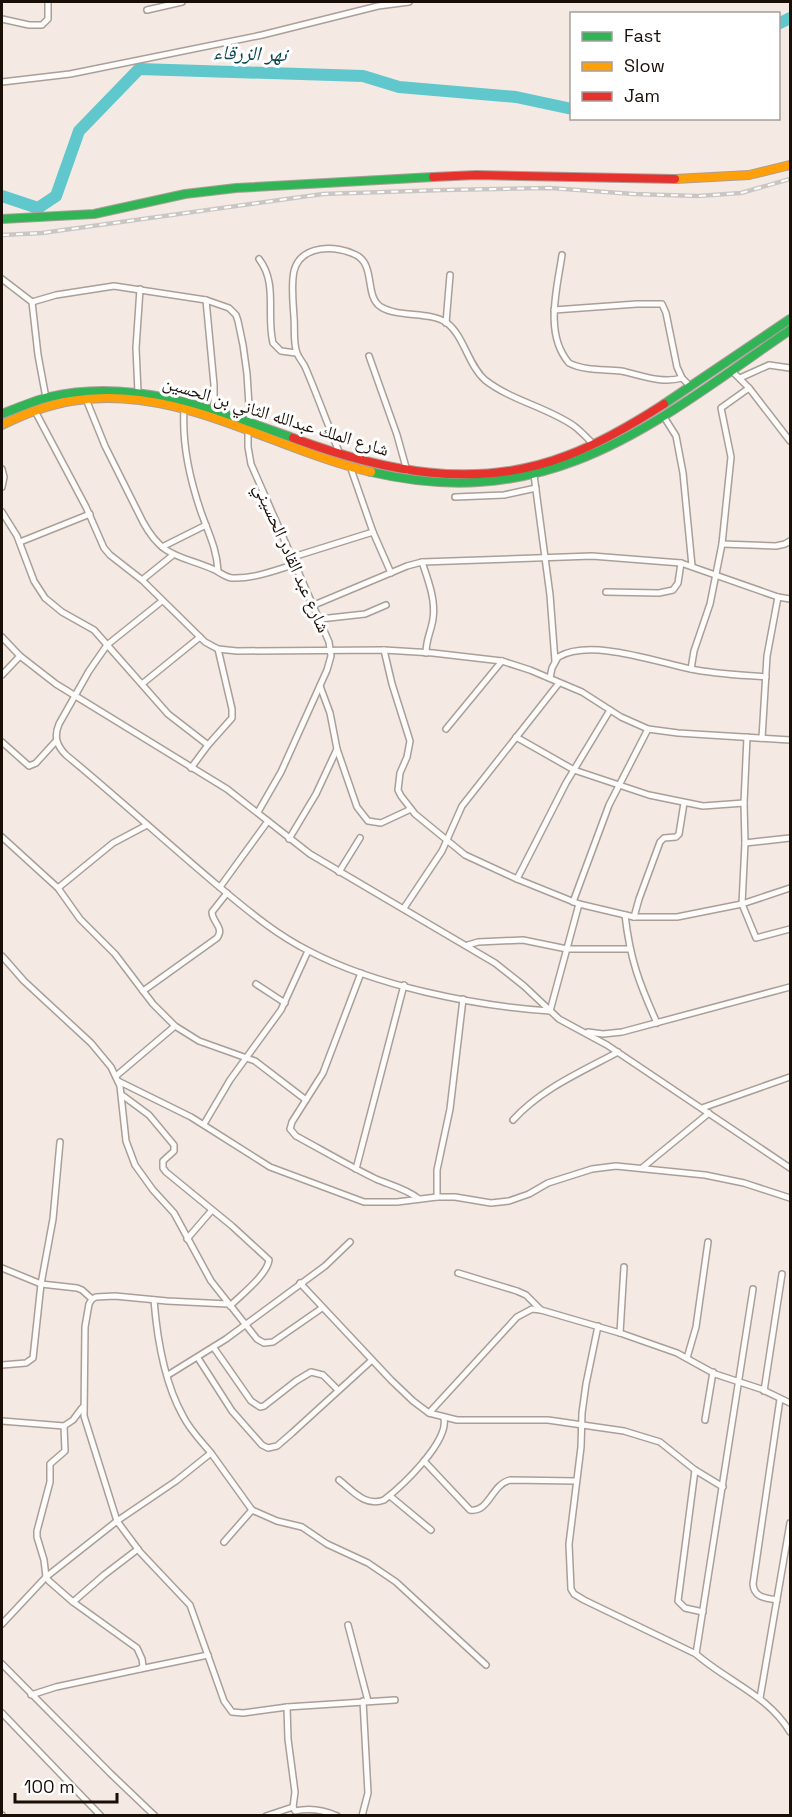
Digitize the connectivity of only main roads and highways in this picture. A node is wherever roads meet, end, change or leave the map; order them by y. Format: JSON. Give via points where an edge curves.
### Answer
{"nodes":[{"id":1,"x":790,"y":165,"type":"edge"},
{"id":2,"x":2,"y":219,"type":"edge"},
{"id":3,"x":790,"y":319,"type":"edge"},
{"id":4,"x":790,"y":330,"type":"edge"},
{"id":5,"x":2,"y":414,"type":"edge"},
{"id":6,"x":2,"y":425,"type":"edge"}],
"edges":[{"from":1,"to":2,"type":"main road","via":[[703,180],[476,175],[236,188],[185,194],[94,214]]},
{"from":3,"to":5,"type":"main road","name":"شارع الملك عبدالله الثاني بن الحسين","via":[[635,424],[562,458],[509,471],[471,475],[407,471],[340,454],[214,410],[138,392],[83,391],[46,398]]},
{"from":4,"to":6,"type":"main road","name":"شارع الملك عبدالله الثاني بن الحسين","via":[[664,417],[610,448],[568,466],[487,482],[437,483],[378,474],[184,410],[131,400],[60,403]]}]}
